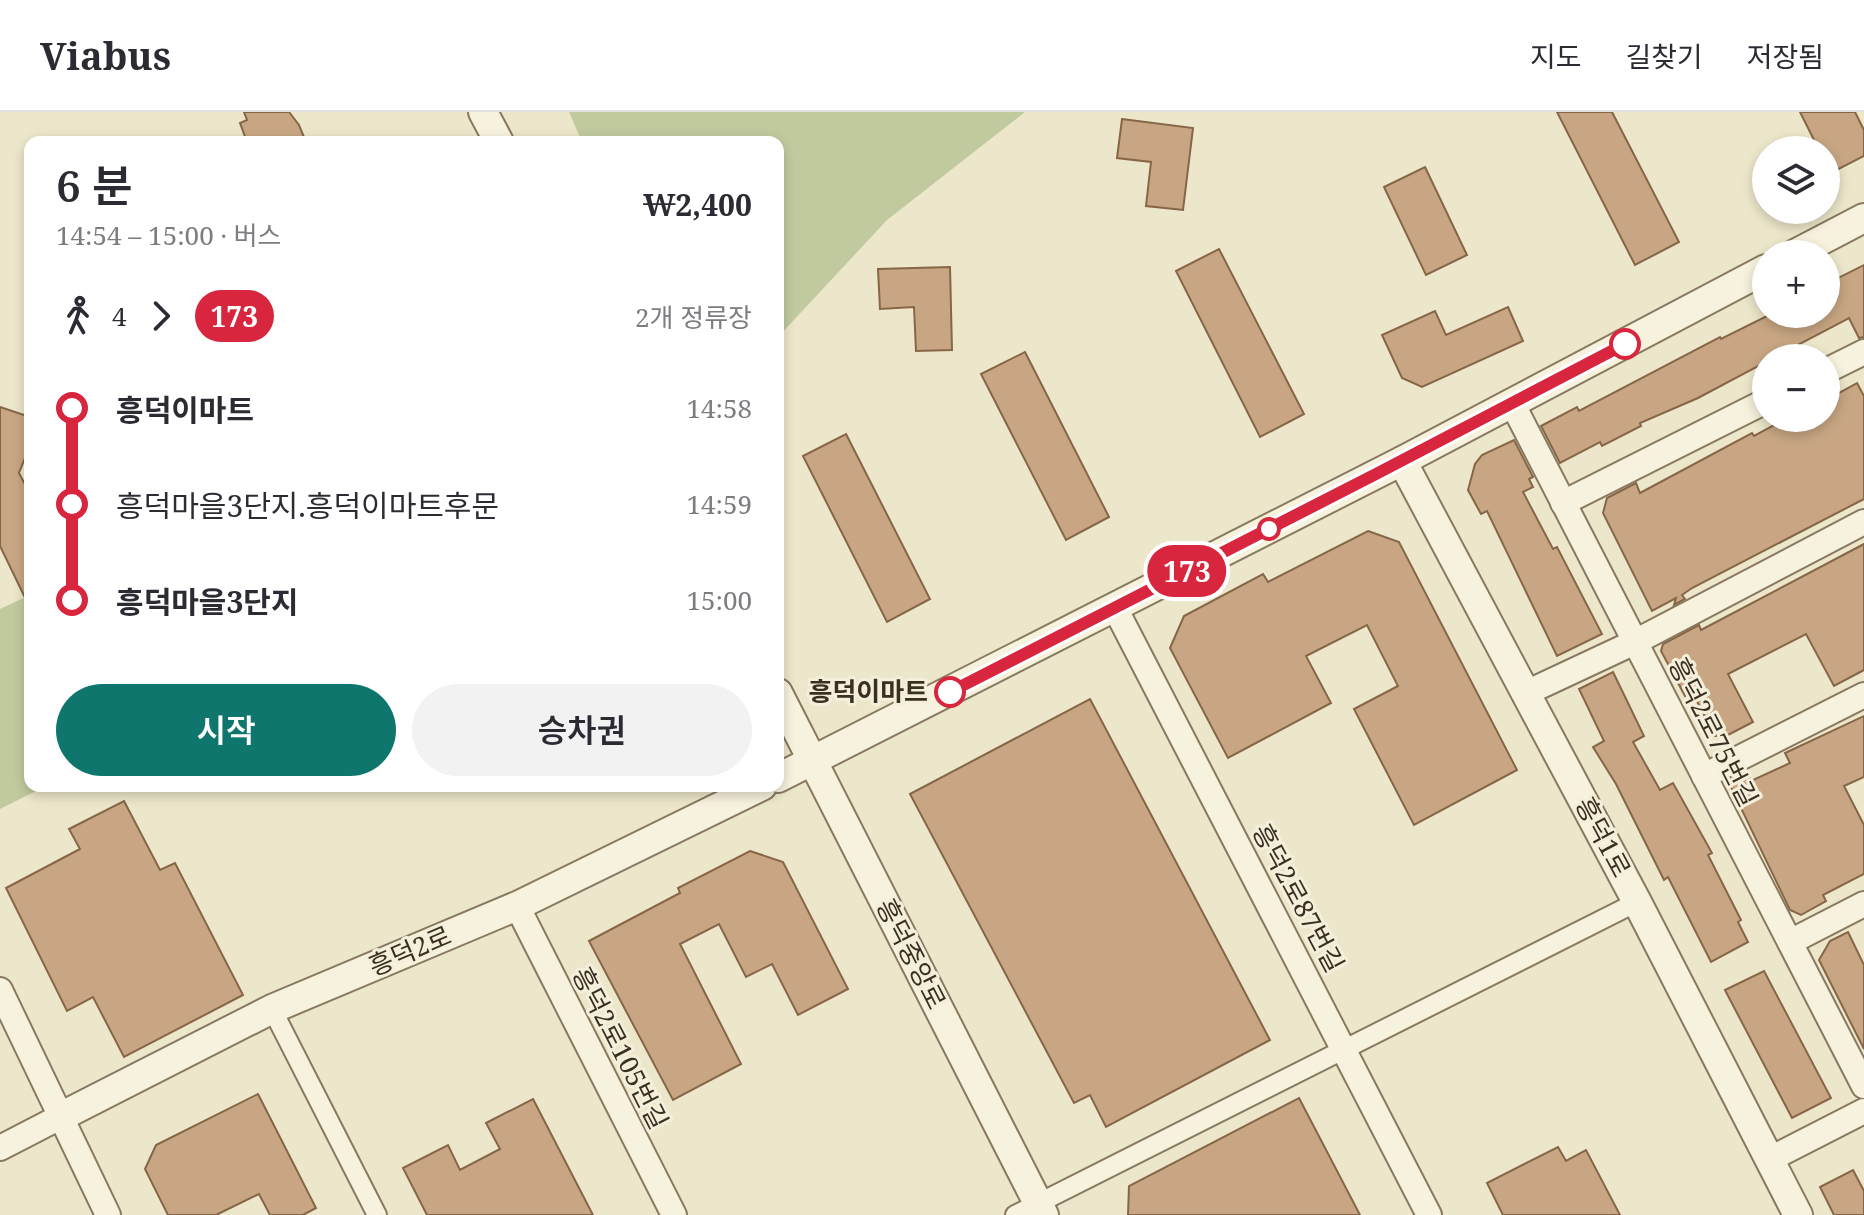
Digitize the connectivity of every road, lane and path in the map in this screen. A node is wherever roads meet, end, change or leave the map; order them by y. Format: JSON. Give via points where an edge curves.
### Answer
{"nodes":[{"id":1,"x":483,"y":112,"type":"edge"},
{"id":2,"x":496,"y":136,"type":"edge"},
{"id":3,"x":1864,"y":218,"type":"edge"},
{"id":4,"x":1822,"y":240,"type":"edge"},
{"id":5,"x":1752,"y":276,"type":"edge"},
{"id":6,"x":1864,"y":352,"type":"edge"},
{"id":7,"x":1840,"y":364,"type":"edge"},
{"id":8,"x":1512,"y":403,"type":"junction"},
{"id":9,"x":1752,"y":408,"type":"edge"},
{"id":10,"x":1402,"y":461,"type":"junction"},
{"id":11,"x":1563,"y":503,"type":"junction"},
{"id":12,"x":1864,"y":522,"type":"edge"},
{"id":13,"x":1115,"y":608,"type":"junction"},
{"id":14,"x":1635,"y":642,"type":"junction"},
{"id":15,"x":1526,"y":693,"type":"junction"},
{"id":16,"x":1864,"y":695,"type":"edge"},
{"id":17,"x":784,"y":705,"type":"edge"},
{"id":18,"x":812,"y":761,"type":"junction"},
{"id":19,"x":784,"y":775,"type":"edge"},
{"id":20,"x":1704,"y":776,"type":"junction"},
{"id":21,"x":750,"y":792,"type":"edge"},
{"id":22,"x":1637,"y":902,"type":"junction"},
{"id":23,"x":1864,"y":904,"type":"edge"},
{"id":24,"x":517,"y":906,"type":"junction"},
{"id":25,"x":1790,"y":942,"type":"junction"},
{"id":26,"x":0,"y":990,"type":"edge"},
{"id":27,"x":272,"y":1009,"type":"junction"},
{"id":28,"x":1346,"y":1050,"type":"junction"},
{"id":29,"x":1864,"y":1086,"type":"edge"},
{"id":30,"x":1864,"y":1111,"type":"edge"},
{"id":31,"x":60,"y":1117,"type":"junction"},
{"id":32,"x":0,"y":1148,"type":"edge"},
{"id":33,"x":1770,"y":1159,"type":"junction"},
{"id":34,"x":1033,"y":1212,"type":"edge"},
{"id":35,"x":108,"y":1215,"type":"edge"},
{"id":36,"x":377,"y":1215,"type":"edge"},
{"id":37,"x":674,"y":1215,"type":"edge"},
{"id":38,"x":1429,"y":1215,"type":"edge"},
{"id":39,"x":1798,"y":1215,"type":"edge"}],
"edges":[{"from":1,"to":2,"type":"street"},
{"from":3,"to":4,"type":"street"},
{"from":5,"to":8,"type":"street"},
{"from":6,"to":7,"type":"street"},
{"from":8,"to":10,"type":"street"},
{"from":8,"to":11,"type":"street","name":"흥덕2로75번길"},
{"from":9,"to":11,"type":"street"},
{"from":10,"to":13,"type":"street"},
{"from":10,"to":15,"type":"street","name":"흥덕1로"},
{"from":11,"to":14,"type":"street","name":"흥덕2로75번길"},
{"from":12,"to":14,"type":"street"},
{"from":13,"to":18,"type":"street"},
{"from":13,"to":28,"type":"street","name":"흥덕2로87번길"},
{"from":14,"to":15,"type":"street"},
{"from":14,"to":20,"type":"street","name":"흥덕2로75번길"},
{"from":15,"to":22,"type":"street","name":"흥덕1로"},
{"from":16,"to":20,"type":"street"},
{"from":17,"to":18,"type":"street","name":"흥덕중앙로"},
{"from":18,"to":19,"type":"street"},
{"from":18,"to":34,"type":"street","name":"흥덕중앙로"},
{"from":20,"to":25,"type":"street","name":"흥덕2로75번길"},
{"from":21,"to":24,"type":"street","name":"흥덕2로"},
{"from":22,"to":28,"type":"street"},
{"from":22,"to":33,"type":"street","name":"흥덕1로"},
{"from":23,"to":25,"type":"street"},
{"from":24,"to":27,"type":"street","name":"흥덕2로"},
{"from":24,"to":37,"type":"street","name":"흥덕2로105번길"},
{"from":25,"to":29,"type":"street","name":"흥덕2로75번길"},
{"from":26,"to":31,"type":"street"},
{"from":27,"to":31,"type":"street","name":"흥덕2로"},
{"from":27,"to":36,"type":"street"},
{"from":28,"to":34,"type":"street"},
{"from":28,"to":38,"type":"street","name":"흥덕2로87번길"},
{"from":30,"to":33,"type":"street"},
{"from":31,"to":32,"type":"street"},
{"from":31,"to":35,"type":"street"},
{"from":33,"to":39,"type":"street","name":"흥덕1로"}]}
